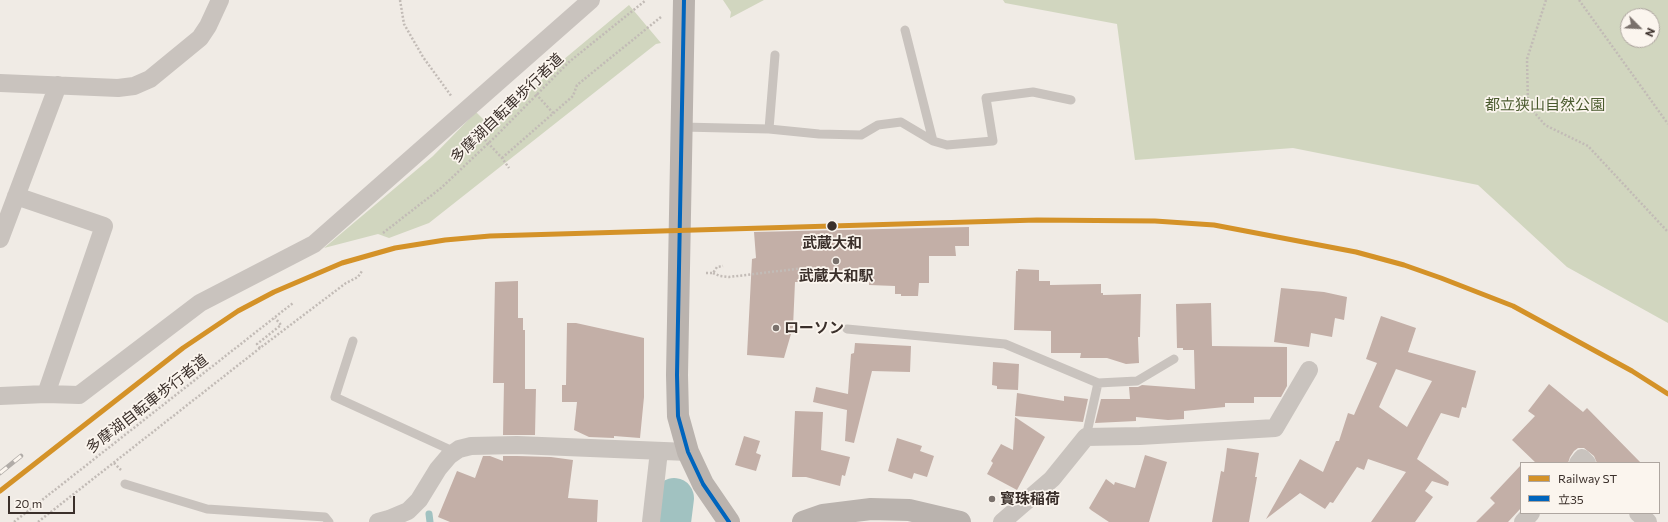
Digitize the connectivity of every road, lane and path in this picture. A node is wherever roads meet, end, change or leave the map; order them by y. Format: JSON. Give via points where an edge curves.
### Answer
{"nodes":[{"id":1,"x":220,"y":0,"type":"edge"},
{"id":2,"x":400,"y":0,"type":"edge"},
{"id":3,"x":591,"y":0,"type":"edge"},
{"id":4,"x":646,"y":0,"type":"edge"},
{"id":5,"x":1546,"y":0,"type":"edge"},
{"id":6,"x":1579,"y":0,"type":"edge"},
{"id":7,"x":675,"y":6,"type":"edge"},
{"id":8,"x":905,"y":30,"type":"dead end"},
{"id":9,"x":775,"y":55,"type":"dead end"},
{"id":10,"x":0,"y":83,"type":"edge"},
{"id":11,"x":58,"y":85,"type":"junction"},
{"id":12,"x":536,"y":94,"type":"junction"},
{"id":13,"x":1071,"y":100,"type":"dead end"},
{"id":14,"x":455,"y":103,"type":"dead end"},
{"id":15,"x":553,"y":113,"type":"junction"},
{"id":16,"x":470,"y":124,"type":"dead end"},
{"id":17,"x":1668,"y":124,"type":"edge"},
{"id":18,"x":682,"y":127,"type":"junction"},
{"id":19,"x":769,"y":129,"type":"junction"},
{"id":20,"x":933,"y":141,"type":"junction"},
{"id":21,"x":488,"y":143,"type":"junction"},
{"id":22,"x":502,"y":158,"type":"junction"},
{"id":23,"x":509,"y":168,"type":"dead end"},
{"id":24,"x":16,"y":196,"type":"junction"},
{"id":25,"x":1668,"y":232,"type":"edge"},
{"id":26,"x":383,"y":233,"type":"dead end"},
{"id":27,"x":0,"y":239,"type":"edge"},
{"id":28,"x":723,"y":266,"type":"dead end"},
{"id":29,"x":804,"y":268,"type":"dead end"},
{"id":30,"x":362,"y":271,"type":"dead end"},
{"id":31,"x":706,"y":273,"type":"dead end"},
{"id":32,"x":713,"y":273,"type":"junction"},
{"id":33,"x":293,"y":303,"type":"dead end"},
{"id":34,"x":275,"y":318,"type":"junction"},
{"id":35,"x":847,"y":329,"type":"dead end"},
{"id":36,"x":353,"y":341,"type":"dead end"},
{"id":37,"x":260,"y":348,"type":"junction"},
{"id":38,"x":1174,"y":359,"type":"dead end"},
{"id":39,"x":1309,"y":370,"type":"dead end"},
{"id":40,"x":1098,"y":383,"type":"junction"},
{"id":41,"x":46,"y":394,"type":"junction"},
{"id":42,"x":0,"y":396,"type":"edge"},
{"id":43,"x":1086,"y":437,"type":"junction"},
{"id":44,"x":659,"y":451,"type":"junction"},
{"id":45,"x":455,"y":452,"type":"junction"},
{"id":46,"x":688,"y":452,"type":"junction"},
{"id":47,"x":1579,"y":462,"type":"edge"},
{"id":48,"x":1586,"y":462,"type":"edge"},
{"id":49,"x":125,"y":484,"type":"dead end"},
{"id":50,"x":1530,"y":514,"type":"edge"},
{"id":51,"x":1639,"y":514,"type":"edge"},
{"id":52,"x":14,"y":522,"type":"edge"},
{"id":53,"x":38,"y":522,"type":"edge"},
{"id":54,"x":329,"y":522,"type":"edge"},
{"id":55,"x":378,"y":522,"type":"edge"},
{"id":56,"x":651,"y":522,"type":"edge"},
{"id":57,"x":729,"y":522,"type":"edge"},
{"id":58,"x":803,"y":522,"type":"edge"},
{"id":59,"x":960,"y":522,"type":"edge"},
{"id":60,"x":1002,"y":522,"type":"edge"},
{"id":61,"x":1523,"y":522,"type":"edge"},
{"id":62,"x":1648,"y":522,"type":"edge"}],
"edges":[{"from":1,"to":11,"type":"street","via":[[200,38],[150,79],[134,86],[118,88]]},
{"from":2,"to":14,"type":"path","via":[[404,24]]},
{"from":3,"to":41,"type":"street","via":[[314,244],[200,303],[80,395]]},
{"from":4,"to":12,"type":"path","name":"多摩湖自転車歩行者道","via":[[569,62]]},
{"from":5,"to":25,"type":"path","via":[[1527,59],[1528,105],[1545,125],[1588,146]]},
{"from":6,"to":17,"type":"path"},
{"from":7,"to":15,"type":"path","via":[[577,86],[573,96]]},
{"from":7,"to":18,"type":"main road"},
{"from":8,"to":20,"type":"lane"},
{"from":9,"to":19,"type":"lane"},
{"from":10,"to":11,"type":"street"},
{"from":11,"to":24,"type":"street"},
{"from":12,"to":15,"type":"path"},
{"from":12,"to":21,"type":"path","name":"多摩湖自転車歩行者道"},
{"from":13,"to":20,"type":"lane","via":[[1034,92],[986,98],[993,142],[947,145]]},
{"from":15,"to":22,"type":"path"},
{"from":16,"to":21,"type":"path"},
{"from":18,"to":19,"type":"lane"},
{"from":18,"to":46,"type":"main road","via":[[677,375],[678,416]]},
{"from":19,"to":20,"type":"lane","via":[[861,135],[878,124],[901,122]]},
{"from":21,"to":22,"type":"path"},
{"from":21,"to":26,"type":"path","name":"多摩湖自転車歩行者道","via":[[441,188]]},
{"from":22,"to":23,"type":"path"},
{"from":24,"to":27,"type":"street"},
{"from":24,"to":41,"type":"street","via":[[104,226]]},
{"from":28,"to":32,"type":"path","via":[[717,267]]},
{"from":29,"to":32,"type":"path","via":[[729,277]]},
{"from":30,"to":37,"type":"path","via":[[358,277],[346,283]]},
{"from":31,"to":32,"type":"path"},
{"from":33,"to":34,"type":"path","name":"多摩湖自転車歩行者道"},
{"from":34,"to":37,"type":"path","via":[[281,325],[257,344]]},
{"from":34,"to":52,"type":"path","name":"多摩湖自転車歩行者道"},
{"from":35,"to":40,"type":"lane","via":[[1005,344]]},
{"from":36,"to":45,"type":"lane","via":[[335,397]]},
{"from":37,"to":53,"type":"path"},
{"from":38,"to":40,"type":"lane","via":[[1137,381]]},
{"from":39,"to":43,"type":"street","via":[[1275,428]]},
{"from":40,"to":43,"type":"lane"},
{"from":41,"to":42,"type":"street"},
{"from":43,"to":60,"type":"street","via":[[1052,479]]},
{"from":44,"to":45,"type":"street","via":[[517,445],[471,446]]},
{"from":44,"to":46,"type":"street"},
{"from":44,"to":56,"type":"street"},
{"from":45,"to":55,"type":"street","via":[[438,469],[419,500],[408,511]]},
{"from":46,"to":57,"type":"main road","via":[[703,484]]},
{"from":47,"to":48,"type":"street","via":[[1582,458]]},
{"from":49,"to":54,"type":"lane","via":[[207,509],[325,517]]},
{"from":50,"to":61,"type":"street"},
{"from":51,"to":62,"type":"street"},
{"from":58,"to":59,"type":"main road","via":[[823,516],[871,509],[909,510]]}]}
